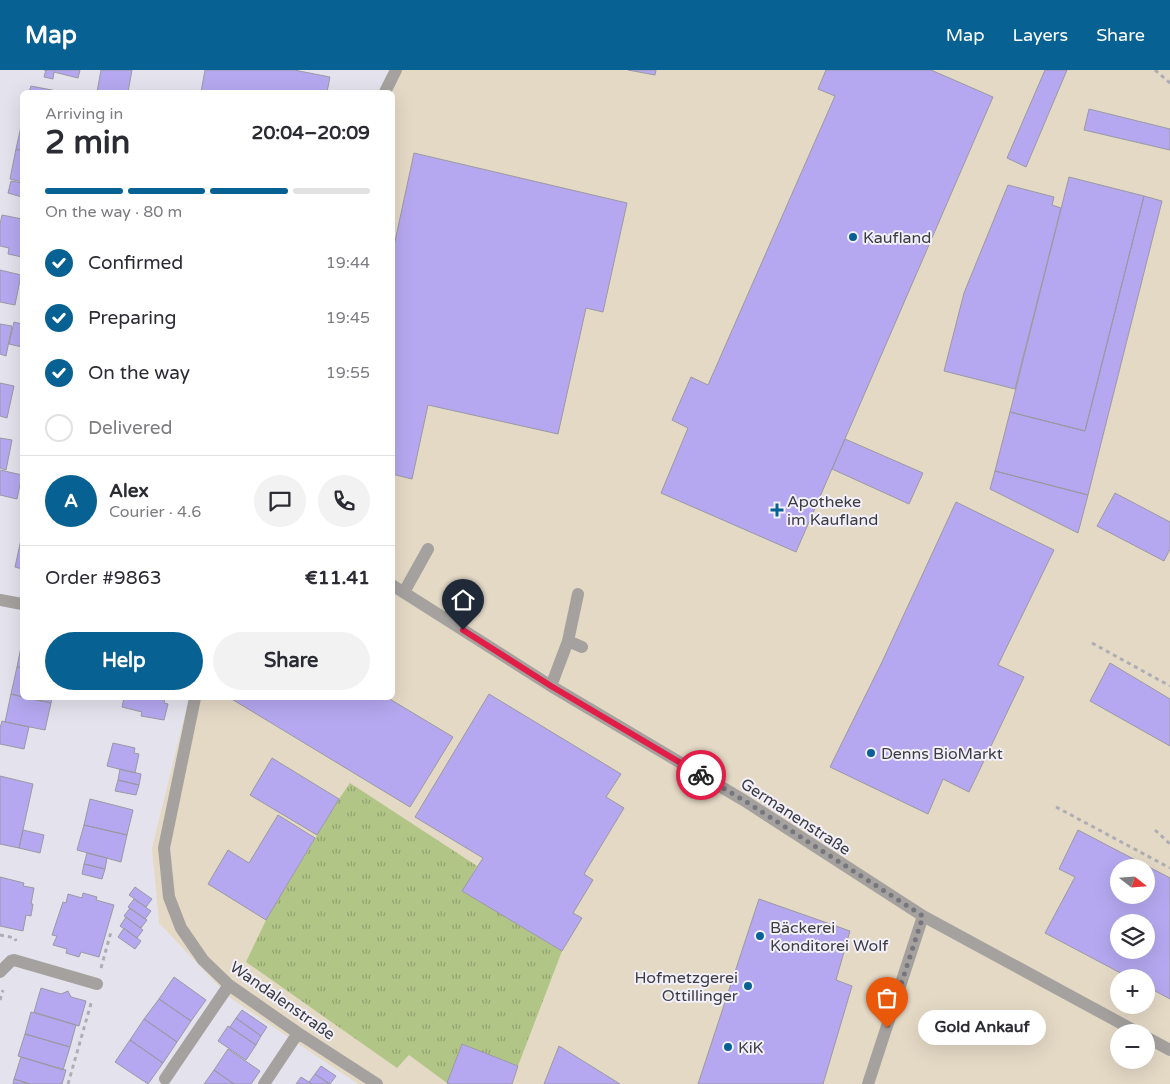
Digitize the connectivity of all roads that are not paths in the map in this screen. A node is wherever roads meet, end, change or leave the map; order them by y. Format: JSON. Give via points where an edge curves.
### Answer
{"nodes":[{"id":1,"x":396,"y":70,"type":"edge"},
{"id":2,"x":386,"y":90,"type":"edge"},
{"id":3,"x":428,"y":549,"type":"dead end"},
{"id":4,"x":395,"y":587,"type":"edge"},
{"id":5,"x":404,"y":592,"type":"junction"},
{"id":6,"x":578,"y":594,"type":"dead end"},
{"id":7,"x":0,"y":600,"type":"edge"},
{"id":8,"x":20,"y":604,"type":"edge"},
{"id":9,"x":568,"y":641,"type":"junction"},
{"id":10,"x":582,"y":647,"type":"dead end"},
{"id":11,"x":551,"y":686,"type":"junction"},
{"id":12,"x":195,"y":700,"type":"edge"},
{"id":13,"x":923,"y":916,"type":"junction"},
{"id":14,"x":0,"y":972,"type":"edge"},
{"id":15,"x":97,"y":984,"type":"road end"},
{"id":16,"x":229,"y":985,"type":"junction"},
{"id":17,"x":1122,"y":1024,"type":"edge"},
{"id":18,"x":298,"y":1033,"type":"junction"},
{"id":19,"x":1155,"y":1042,"type":"edge"},
{"id":20,"x":1170,"y":1050,"type":"edge"},
{"id":21,"x":165,"y":1078,"type":"dead end"},
{"id":22,"x":370,"y":1082,"type":"edge"},
{"id":23,"x":264,"y":1084,"type":"edge"},
{"id":24,"x":868,"y":1084,"type":"edge"}],
"edges":[{"from":1,"to":2,"type":"street"},
{"from":3,"to":5,"type":"street"},
{"from":4,"to":5,"type":"street","name":"Germanenstraße"},
{"from":5,"to":11,"type":"street","name":"Germanenstraße"},
{"from":6,"to":9,"type":"street"},
{"from":7,"to":8,"type":"street"},
{"from":9,"to":10,"type":"street"},
{"from":9,"to":11,"type":"street"},
{"from":11,"to":13,"type":"street","name":"Germanenstraße","via":[[745,801]]},
{"from":12,"to":16,"type":"street","name":"Wandalenstraße","via":[[164,848],[169,897],[181,928],[203,960]]},
{"from":13,"to":17,"type":"street","name":"Germanenstraße"},
{"from":13,"to":24,"type":"street"},
{"from":14,"to":15,"type":"street","via":[[14,960]]},
{"from":16,"to":18,"type":"street","name":"Wandalenstraße"},
{"from":16,"to":21,"type":"street"},
{"from":18,"to":22,"type":"street","name":"Wandalenstraße"},
{"from":18,"to":23,"type":"street"},
{"from":19,"to":20,"type":"street"}]}
